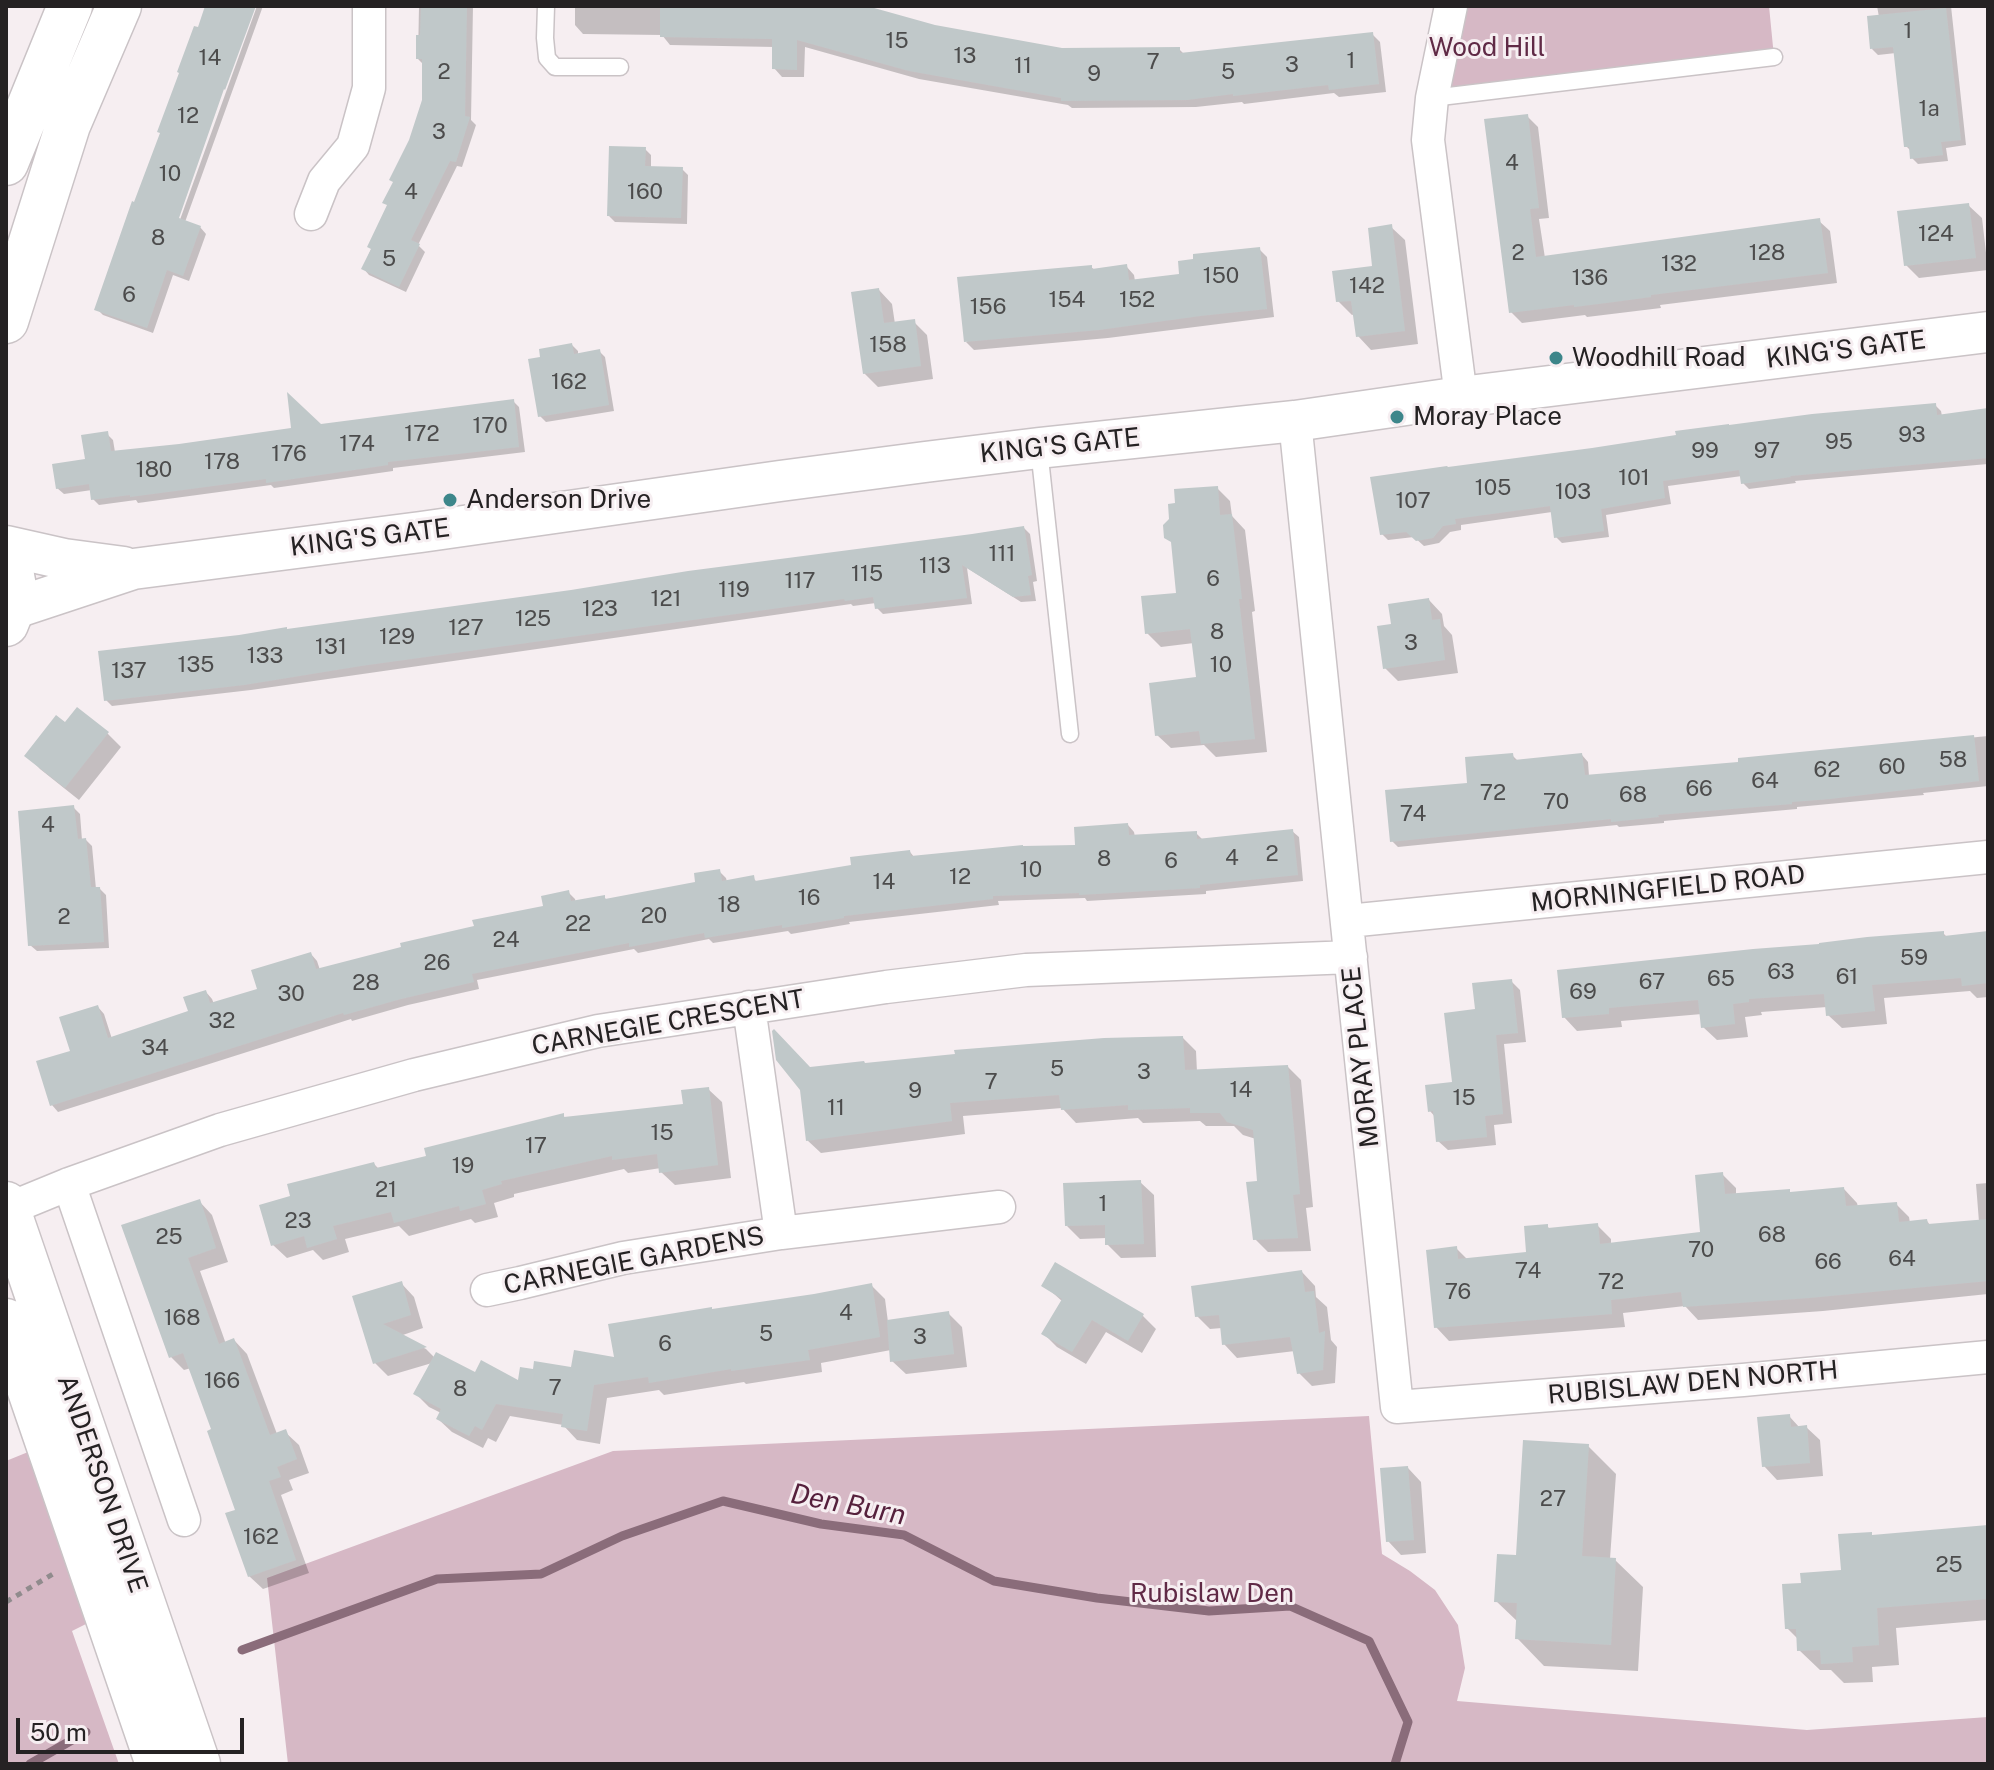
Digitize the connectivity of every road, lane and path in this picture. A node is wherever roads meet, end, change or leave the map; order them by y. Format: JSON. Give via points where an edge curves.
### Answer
{"nodes":[{"id":1,"x":70,"y":6,"type":"edge"},
{"id":2,"x":119,"y":6,"type":"edge"},
{"id":3,"x":369,"y":6,"type":"edge"},
{"id":4,"x":546,"y":6,"type":"edge"},
{"id":5,"x":1451,"y":6,"type":"edge"},
{"id":6,"x":1774,"y":57,"type":"dead end"},
{"id":7,"x":620,"y":67,"type":"dead end"},
{"id":8,"x":1432,"y":98,"type":"junction"},
{"id":9,"x":6,"y":163,"type":"edge"},
{"id":10,"x":311,"y":214,"type":"dead end"},
{"id":11,"x":6,"y":321,"type":"edge"},
{"id":12,"x":1988,"y":332,"type":"edge"},
{"id":13,"x":1461,"y":397,"type":"junction"},
{"id":14,"x":1295,"y":421,"type":"junction"},
{"id":15,"x":1039,"y":448,"type":"junction"},
{"id":16,"x":6,"y":546,"type":"edge"},
{"id":17,"x":6,"y":558,"type":"edge"},
{"id":18,"x":133,"y":569,"type":"junction"},
{"id":19,"x":9,"y":616,"type":"edge"},
{"id":20,"x":1070,"y":734,"type":"dead end"},
{"id":21,"x":1988,"y":857,"type":"edge"},
{"id":22,"x":1348,"y":921,"type":"junction"},
{"id":23,"x":1351,"y":957,"type":"junction"},
{"id":24,"x":749,"y":1007,"type":"junction"},
{"id":25,"x":69,"y":1184,"type":"junction"},
{"id":26,"x":7,"y":1206,"type":"edge"},
{"id":27,"x":999,"y":1207,"type":"dead end"},
{"id":28,"x":781,"y":1233,"type":"junction"},
{"id":29,"x":487,"y":1290,"type":"dead end"},
{"id":30,"x":6,"y":1321,"type":"edge"},
{"id":31,"x":1988,"y":1357,"type":"edge"},
{"id":32,"x":1397,"y":1407,"type":"joint"},
{"id":33,"x":184,"y":1520,"type":"dead end"},
{"id":34,"x":88,"y":1560,"type":"junction"},
{"id":35,"x":6,"y":1602,"type":"edge"},
{"id":36,"x":158,"y":1764,"type":"edge"},
{"id":37,"x":198,"y":1764,"type":"edge"}],
"edges":[{"from":1,"to":9,"type":"main road"},
{"from":2,"to":11,"type":"main road","via":[[68,125]]},
{"from":3,"to":10,"type":"street","via":[[369,88],[353,146],[324,181]]},
{"from":4,"to":7,"type":"lane","via":[[547,58],[555,67]]},
{"from":5,"to":8,"type":"street"},
{"from":6,"to":8,"type":"lane"},
{"from":8,"to":13,"type":"street","via":[[1428,140]]},
{"from":12,"to":13,"type":"street","name":"KING'S GATE"},
{"from":13,"to":14,"type":"street","name":"KING'S GATE"},
{"from":14,"to":15,"type":"street","name":"KING'S GATE"},
{"from":14,"to":22,"type":"street","name":"MORAY PLACE"},
{"from":15,"to":18,"type":"street","name":"KING'S GATE"},
{"from":15,"to":20,"type":"lane"},
{"from":16,"to":18,"type":"street","name":"KING'S GATE"},
{"from":17,"to":19,"type":"main road","via":[[14,587]]},
{"from":18,"to":19,"type":"street","name":"KING'S GATE"},
{"from":21,"to":22,"type":"street","name":"MORNINGFIELD ROAD"},
{"from":22,"to":23,"type":"street","name":"MORAY PLACE"},
{"from":23,"to":24,"type":"street","name":"CARNEGIE CRESCENT","via":[[1026,970]]},
{"from":23,"to":32,"type":"street","name":"MORAY PLACE"},
{"from":24,"to":25,"type":"street","name":"CARNEGIE CRESCENT","via":[[598,1031],[414,1075],[220,1130]]},
{"from":24,"to":28,"type":"street","name":"CARNEGIE GARDENS"},
{"from":25,"to":26,"type":"street","name":"CARNEGIE CRESCENT"},
{"from":25,"to":33,"type":"street"},
{"from":26,"to":37,"type":"main road","name":"ANDERSON DRIVE"},
{"from":27,"to":28,"type":"street","name":"CARNEGIE GARDENS"},
{"from":28,"to":29,"type":"street","name":"CARNEGIE GARDENS","via":[[623,1258]]},
{"from":30,"to":34,"type":"main road","name":"ANDERSON DRIVE"},
{"from":31,"to":32,"type":"street","name":"RUBISLAW DEN NORTH"},
{"from":34,"to":35,"type":"path","via":[[70,1564]]},
{"from":34,"to":36,"type":"main road","name":"ANDERSON DRIVE"}]}
